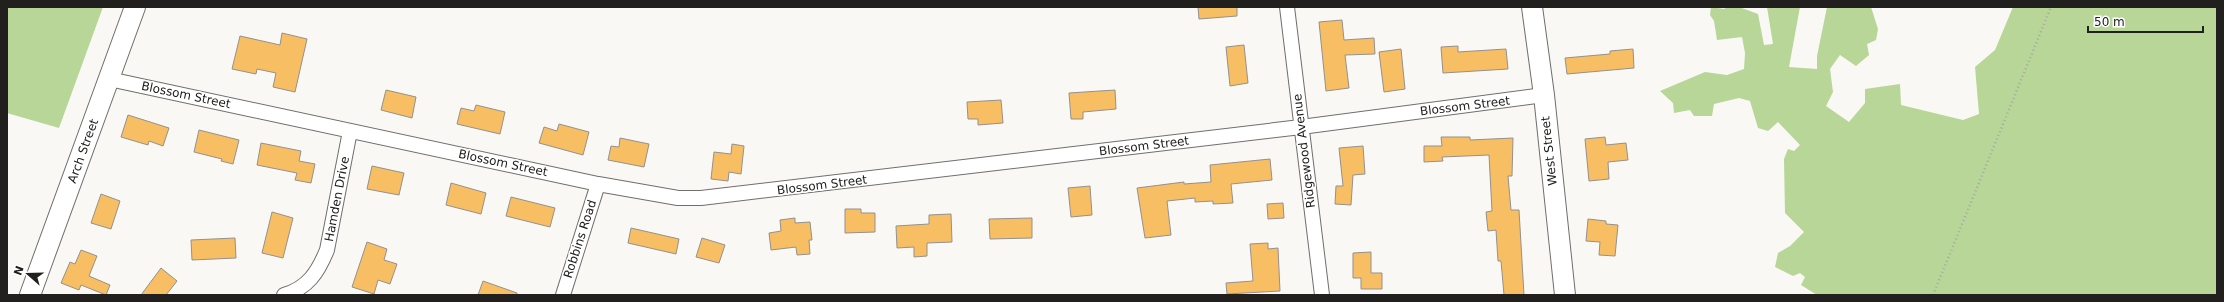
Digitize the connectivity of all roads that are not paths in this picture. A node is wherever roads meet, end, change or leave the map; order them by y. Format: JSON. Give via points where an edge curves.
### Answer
{"nodes":[{"id":1,"x":134,"y":7,"type":"edge"},
{"id":2,"x":1287,"y":7,"type":"edge"},
{"id":3,"x":1532,"y":7,"type":"edge"},
{"id":4,"x":108,"y":79,"type":"junction"},
{"id":5,"x":1544,"y":96,"type":"junction"},
{"id":6,"x":1302,"y":127,"type":"junction"},
{"id":7,"x":350,"y":131,"type":"junction"},
{"id":8,"x":598,"y":184,"type":"junction"},
{"id":9,"x":30,"y":295,"type":"edge"},
{"id":10,"x":284,"y":295,"type":"edge"},
{"id":11,"x":563,"y":295,"type":"edge"},
{"id":12,"x":1322,"y":295,"type":"edge"},
{"id":13,"x":1565,"y":295,"type":"edge"}],
"edges":[{"from":1,"to":4,"type":"street","name":"Arch Street"},
{"from":2,"to":6,"type":"street","name":"Ridgewood Avenue"},
{"from":3,"to":5,"type":"street","name":"West Street"},
{"from":4,"to":7,"type":"street","name":"Blossom Street"},
{"from":4,"to":9,"type":"street","name":"Arch Street"},
{"from":5,"to":6,"type":"street","name":"Blossom Street"},
{"from":5,"to":13,"type":"street","name":"West Street"},
{"from":6,"to":8,"type":"street","name":"Blossom Street","via":[[701,198],[678,198]]},
{"from":6,"to":12,"type":"street","name":"Ridgewood Avenue"},
{"from":7,"to":8,"type":"street","name":"Blossom Street"},
{"from":7,"to":10,"type":"street","name":"Hamden Drive","via":[[327,250],[320,268],[299,290]]},
{"from":8,"to":11,"type":"street","name":"Robbins Road"}]}
